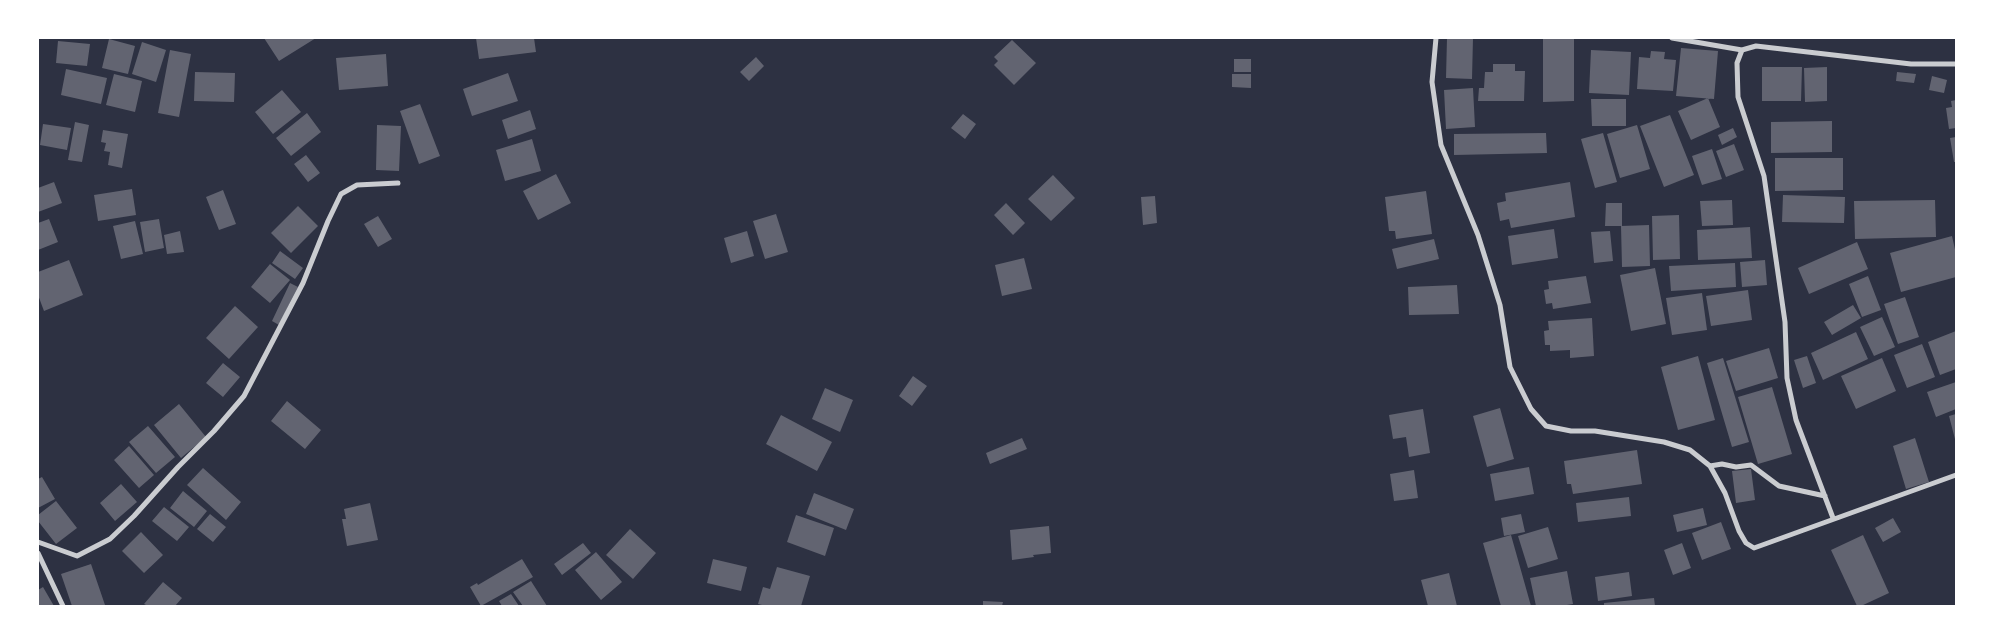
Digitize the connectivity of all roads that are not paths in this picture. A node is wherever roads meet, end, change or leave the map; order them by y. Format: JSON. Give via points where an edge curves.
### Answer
{"nodes":[{"id":1,"x":1436,"y":38,"type":"edge"},
{"id":2,"x":1672,"y":38,"type":"edge"},
{"id":3,"x":1742,"y":50,"type":"junction"},
{"id":4,"x":1956,"y":64,"type":"edge"},
{"id":5,"x":398,"y":183,"type":"dead end"},
{"id":6,"x":1710,"y":466,"type":"junction"},
{"id":7,"x":1956,"y":475,"type":"edge"},
{"id":8,"x":1825,"y":496,"type":"junction"},
{"id":9,"x":1833,"y":518,"type":"junction"},
{"id":10,"x":38,"y":542,"type":"edge"},
{"id":11,"x":38,"y":553,"type":"edge"},
{"id":12,"x":62,"y":606,"type":"edge"}],
"edges":[{"from":1,"to":6,"type":"street","via":[[1432,82],[1441,145],[1478,235],[1500,305],[1510,367],[1532,409],[1546,426],[1571,432],[1595,432],[1664,442],[1690,450]]},
{"from":2,"to":3,"type":"street"},
{"from":3,"to":4,"type":"street","via":[[1756,46],[1911,64]]},
{"from":3,"to":8,"type":"street","via":[[1737,63],[1738,97],[1764,176],[1785,322],[1787,378],[1796,420]]},
{"from":5,"to":10,"type":"street","via":[[357,185],[341,194],[303,283],[244,396],[134,516],[110,539],[77,556]]},
{"from":6,"to":8,"type":"street","via":[[1751,464],[1779,486]]},
{"from":6,"to":9,"type":"street","via":[[1725,493],[1739,532],[1754,548]]},
{"from":7,"to":9,"type":"street"},
{"from":8,"to":9,"type":"street"},
{"from":11,"to":12,"type":"street"}]}
